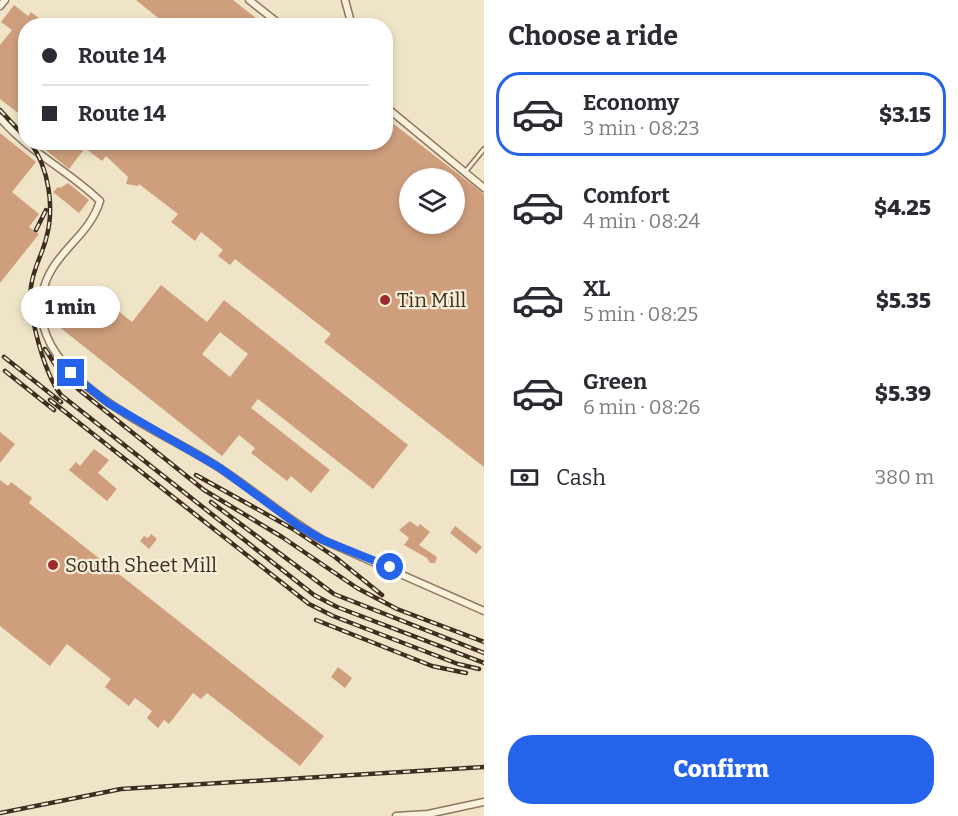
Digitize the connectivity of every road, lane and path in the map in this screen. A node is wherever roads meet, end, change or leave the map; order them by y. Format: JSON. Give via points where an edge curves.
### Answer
{"nodes":[{"id":1,"x":5,"y":0,"type":"edge"},
{"id":2,"x":249,"y":0,"type":"edge"},
{"id":3,"x":345,"y":0,"type":"edge"},
{"id":4,"x":0,"y":6,"type":"edge"},
{"id":5,"x":272,"y":18,"type":"edge"},
{"id":6,"x":350,"y":18,"type":"edge"},
{"id":7,"x":393,"y":113,"type":"edge"},
{"id":8,"x":0,"y":118,"type":"edge"},
{"id":9,"x":18,"y":139,"type":"edge"},
{"id":10,"x":484,"y":149,"type":"edge"},
{"id":11,"x":32,"y":150,"type":"edge"},
{"id":12,"x":459,"y":168,"type":"edge"},
{"id":13,"x":465,"y":173,"type":"joint"},
{"id":14,"x":484,"y":188,"type":"edge"},
{"id":15,"x":484,"y":611,"type":"edge"},
{"id":16,"x":484,"y":802,"type":"edge"},
{"id":17,"x":396,"y":816,"type":"edge"}],
"edges":[{"from":1,"to":4,"type":"street"},
{"from":2,"to":5,"type":"street"},
{"from":3,"to":6,"type":"street"},
{"from":7,"to":12,"type":"street"},
{"from":8,"to":9,"type":"street"},
{"from":10,"to":13,"type":"lane"},
{"from":11,"to":15,"type":"street","via":[[100,201],[96,215],[47,274],[41,298],[42,326],[52,350],[71,373],[108,403],[220,468],[323,540]]},
{"from":13,"to":14,"type":"street"},
{"from":16,"to":17,"type":"street","via":[[428,814]]}]}
